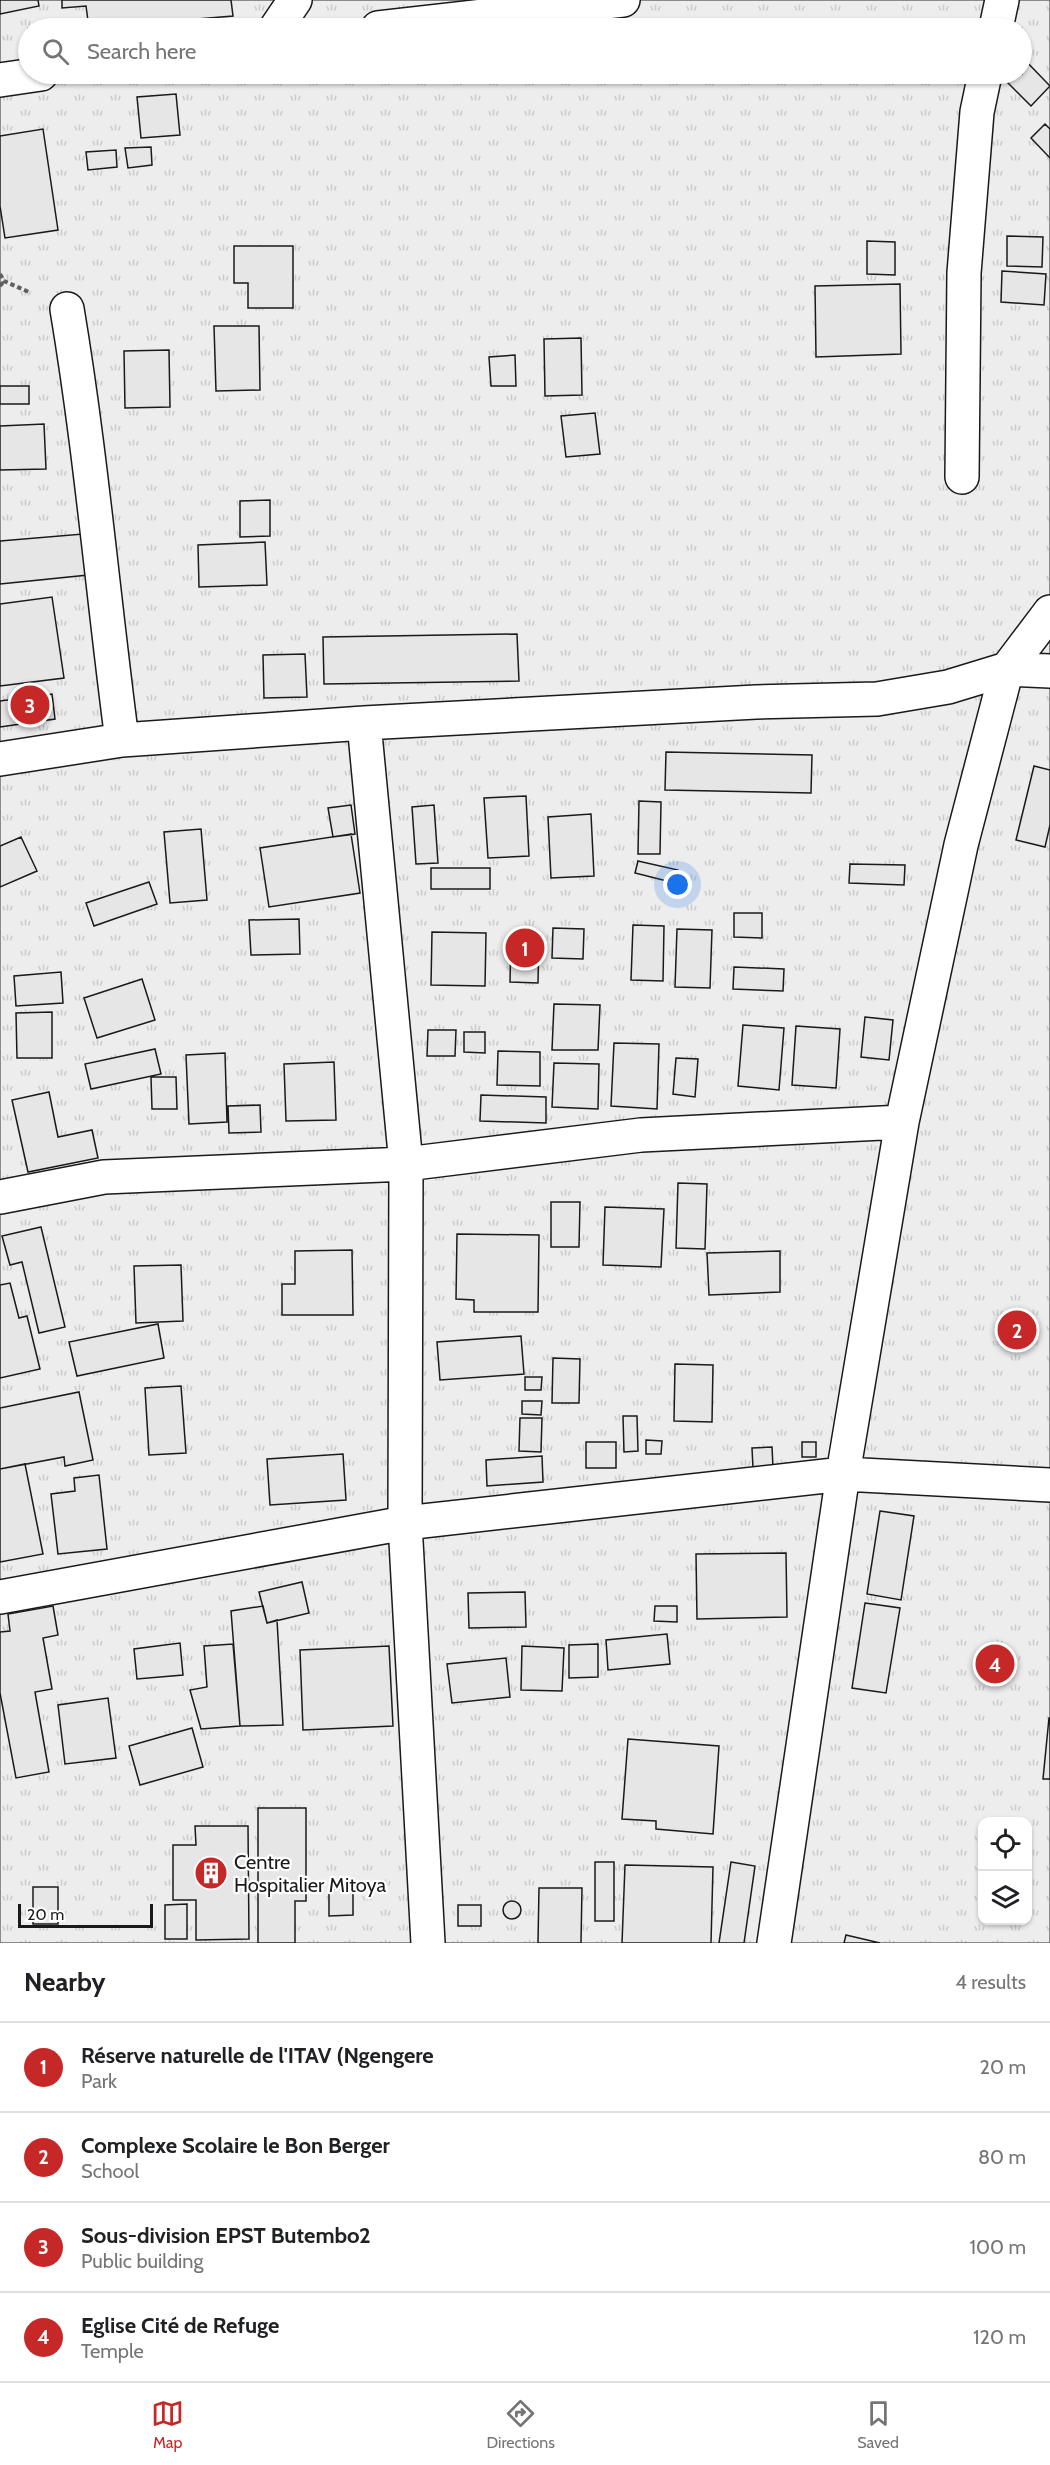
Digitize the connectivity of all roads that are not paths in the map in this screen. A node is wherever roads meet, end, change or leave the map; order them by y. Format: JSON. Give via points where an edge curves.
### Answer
{"nodes":[{"id":1,"x":296,"y":0,"type":"edge"},
{"id":2,"x":623,"y":0,"type":"edge"},
{"id":3,"x":1002,"y":0,"type":"edge"},
{"id":4,"x":283,"y":18,"type":"edge"},
{"id":5,"x":466,"y":18,"type":"edge"},
{"id":6,"x":998,"y":18,"type":"edge"},
{"id":7,"x":18,"y":77,"type":"edge"},
{"id":8,"x":0,"y":80,"type":"edge"},
{"id":9,"x":983,"y":84,"type":"edge"},
{"id":10,"x":68,"y":309,"type":"dead end"},
{"id":11,"x":962,"y":477,"type":"dead end"},
{"id":12,"x":1050,"y":612,"type":"edge"},
{"id":13,"x":1007,"y":669,"type":"junction"},
{"id":14,"x":1050,"y":670,"type":"edge"},
{"id":15,"x":364,"y":723,"type":"junction"},
{"id":16,"x":122,"y":740,"type":"junction"},
{"id":17,"x":0,"y":759,"type":"edge"},
{"id":18,"x":902,"y":1122,"type":"junction"},
{"id":19,"x":406,"y":1164,"type":"junction"},
{"id":20,"x":0,"y":1197,"type":"edge"},
{"id":21,"x":843,"y":1474,"type":"junction"},
{"id":22,"x":1050,"y":1485,"type":"edge"},
{"id":23,"x":405,"y":1523,"type":"junction"},
{"id":24,"x":0,"y":1598,"type":"edge"},
{"id":25,"x":428,"y":1943,"type":"edge"},
{"id":26,"x":774,"y":1943,"type":"edge"}],
"edges":[{"from":1,"to":4,"type":"street"},
{"from":2,"to":5,"type":"street"},
{"from":3,"to":6,"type":"street"},
{"from":7,"to":8,"type":"street"},
{"from":9,"to":11,"type":"street","via":[[976,112],[964,273]]},
{"from":10,"to":16,"type":"street","via":[[83,404]]},
{"from":12,"to":13,"type":"street"},
{"from":13,"to":14,"type":"street"},
{"from":13,"to":15,"type":"street","via":[[948,687],[876,699]]},
{"from":13,"to":18,"type":"street","via":[[961,845]]},
{"from":15,"to":16,"type":"street"},
{"from":15,"to":19,"type":"street"},
{"from":16,"to":17,"type":"street"},
{"from":18,"to":19,"type":"street","via":[[641,1135]]},
{"from":18,"to":21,"type":"street"},
{"from":19,"to":20,"type":"street","via":[[104,1177]]},
{"from":19,"to":23,"type":"street"},
{"from":21,"to":22,"type":"street"},
{"from":21,"to":23,"type":"street"},
{"from":21,"to":26,"type":"street"},
{"from":23,"to":24,"type":"street"},
{"from":23,"to":25,"type":"street"}]}
